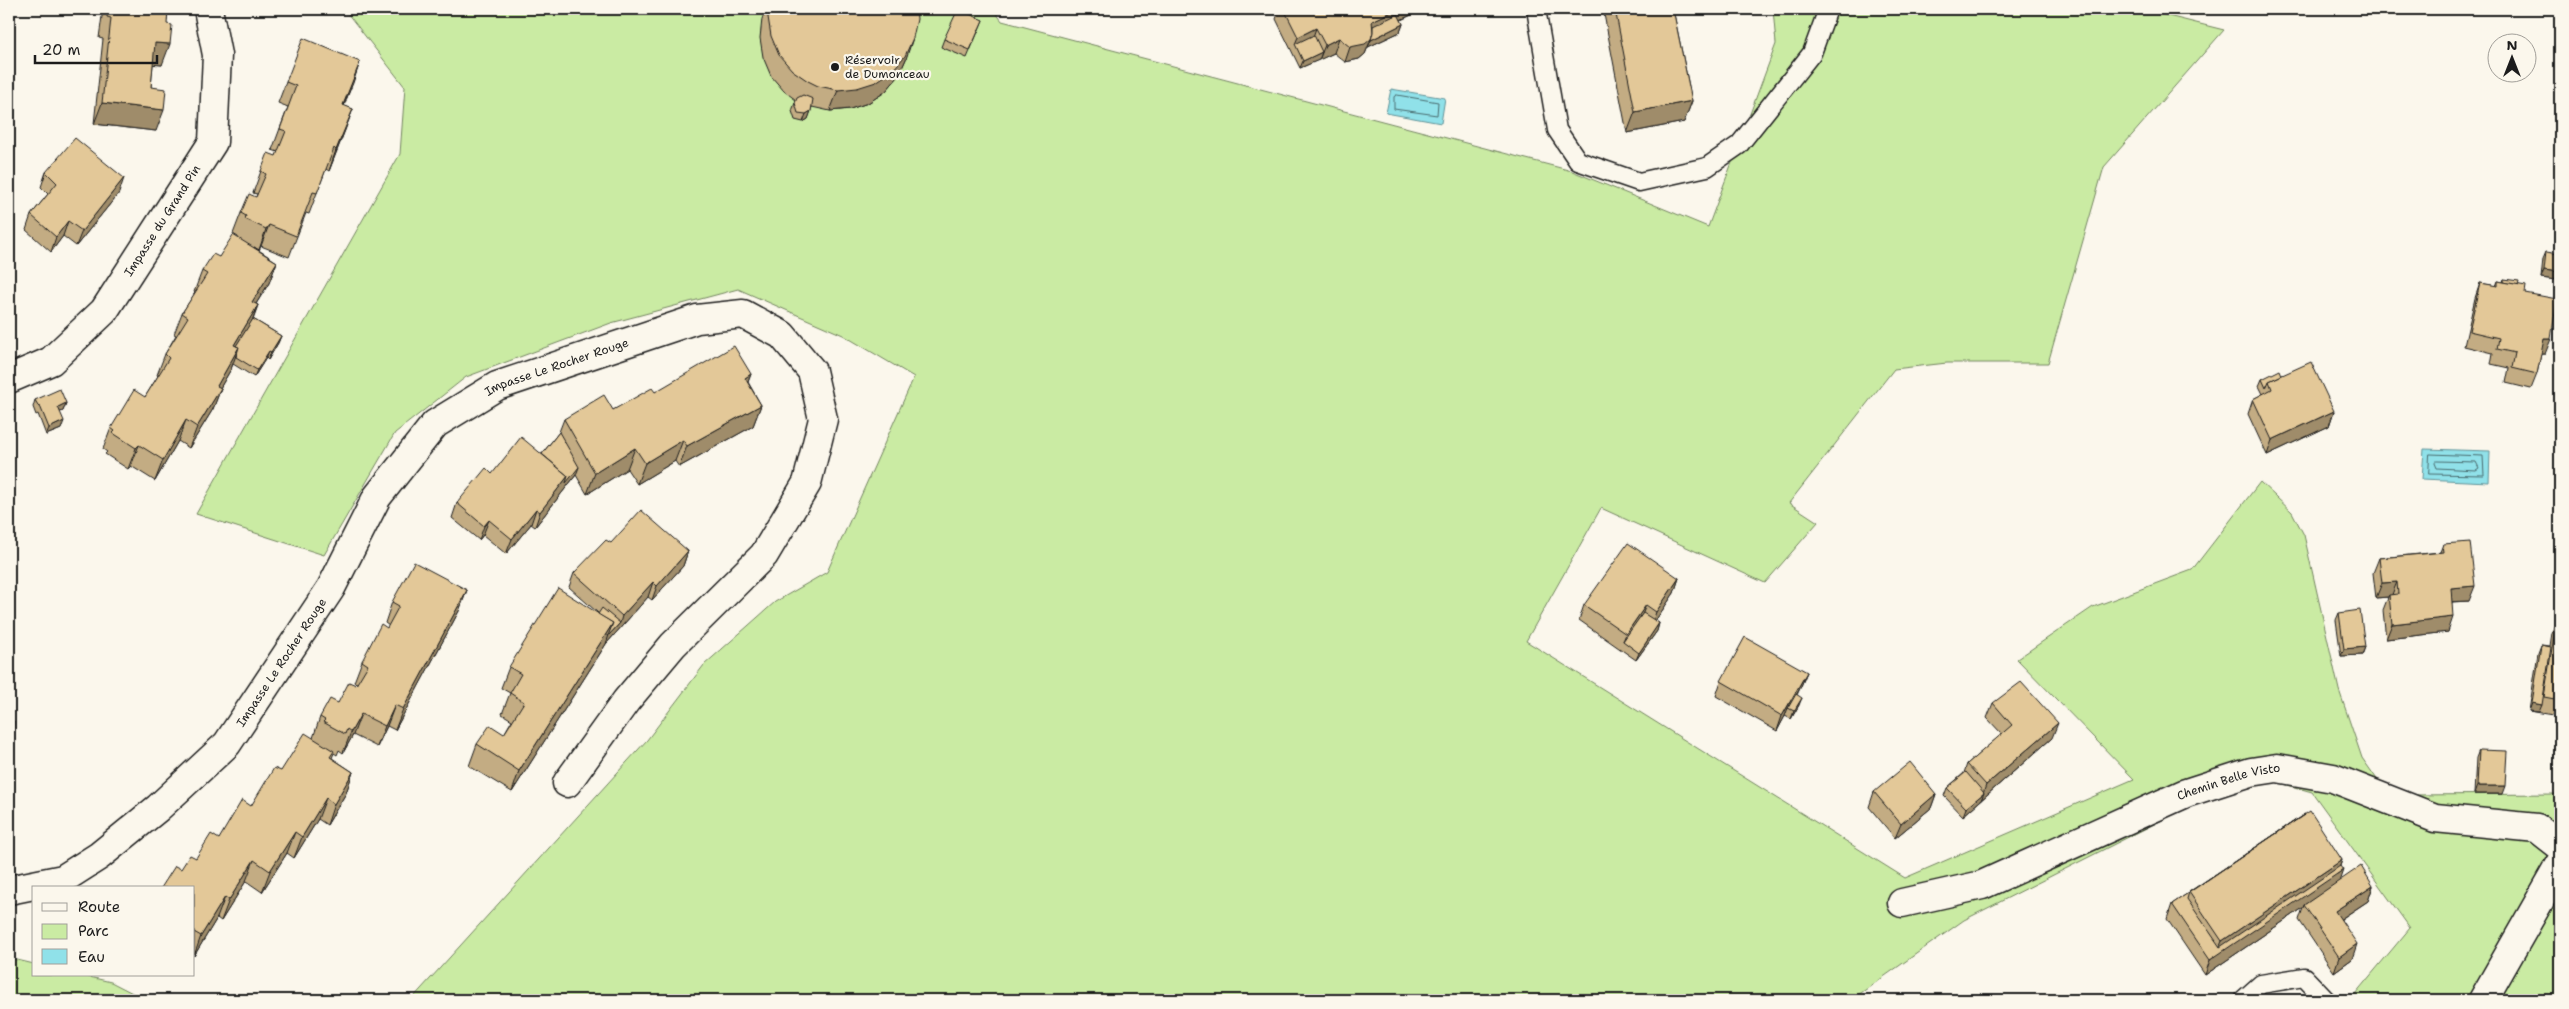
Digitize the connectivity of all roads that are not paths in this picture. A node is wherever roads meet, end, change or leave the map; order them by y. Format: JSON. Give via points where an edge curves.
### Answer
{"nodes":[{"id":1,"x":208,"y":9,"type":"edge"},
{"id":2,"x":1536,"y":9,"type":"edge"},
{"id":3,"x":1828,"y":9,"type":"edge"},
{"id":4,"x":9,"y":379,"type":"edge"},
{"id":5,"x":567,"y":782,"type":"dead end"},
{"id":6,"x":2560,"y":846,"type":"edge"},
{"id":7,"x":2560,"y":864,"type":"edge"},
{"id":8,"x":9,"y":890,"type":"edge"},
{"id":9,"x":1902,"y":903,"type":"dead end"},
{"id":10,"x":2243,"y":1000,"type":"edge"},
{"id":11,"x":2326,"y":1000,"type":"edge"},
{"id":12,"x":2483,"y":1000,"type":"edge"}],
"edges":[{"from":1,"to":4,"type":"street","name":"Impasse du Grand Pin","via":[[217,55],[213,142],[104,311],[50,361]]},
{"from":2,"to":3,"type":"lane","via":[[1557,130],[1578,161],[1639,182],[1707,167],[1739,146],[1812,53]]},
{"from":5,"to":8,"type":"street","name":"Impasse Le Rocher Rouge","via":[[626,701],[673,645],[764,555],[807,483],[823,419],[812,370],[782,335],[743,314],[698,319],[497,386],[435,424],[377,497],[331,588],[227,744],[100,856],[62,879]]},
{"from":6,"to":9,"type":"street","name":"Chemin Belle Visto","via":[[2537,828],[2435,818],[2333,778],[2276,768],[2251,772],[2186,793],[1982,885]]},
{"from":7,"to":12,"type":"street"},
{"from":10,"to":11,"type":"lane","via":[[2261,984],[2304,977]]}]}
